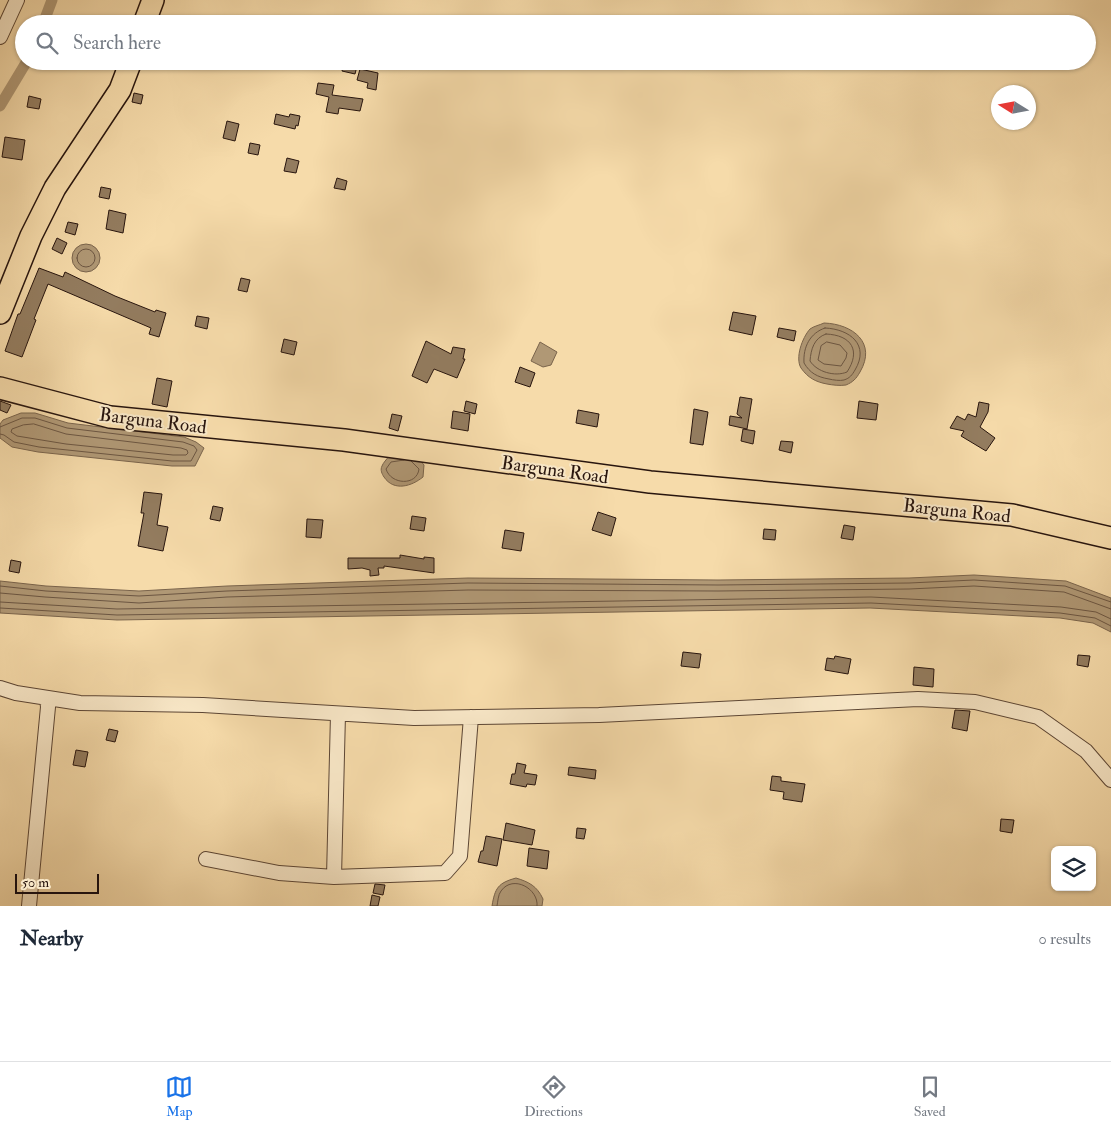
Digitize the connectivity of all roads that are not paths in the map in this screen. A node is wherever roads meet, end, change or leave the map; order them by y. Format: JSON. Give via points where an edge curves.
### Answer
{"nodes":[{"id":1,"x":17,"y":0,"type":"edge"},
{"id":2,"x":153,"y":0,"type":"edge"},
{"id":3,"x":147,"y":15,"type":"edge"},
{"id":4,"x":0,"y":37,"type":"edge"},
{"id":5,"x":127,"y":70,"type":"edge"},
{"id":6,"x":0,"y":313,"type":"edge"},
{"id":7,"x":0,"y":388,"type":"edge"},
{"id":8,"x":1111,"y":538,"type":"edge"},
{"id":9,"x":0,"y":688,"type":"edge"},
{"id":10,"x":47,"y":698,"type":"junction"},
{"id":11,"x":338,"y":714,"type":"junction"},
{"id":12,"x":471,"y":718,"type":"junction"},
{"id":13,"x":1111,"y":780,"type":"edge"},
{"id":14,"x":206,"y":859,"type":"dead end"},
{"id":15,"x":334,"y":877,"type":"junction"},
{"id":16,"x":29,"y":906,"type":"edge"}],
"edges":[{"from":1,"to":4,"type":"street"},
{"from":2,"to":3,"type":"main road"},
{"from":5,"to":6,"type":"main road","via":[[120,90],[55,188],[31,236]]},
{"from":7,"to":8,"type":"main road","name":"Barguna Road","via":[[110,417],[344,440],[650,482],[1012,515]]},
{"from":9,"to":10,"type":"street"},
{"from":10,"to":11,"type":"street"},
{"from":10,"to":16,"type":"street"},
{"from":11,"to":12,"type":"street"},
{"from":11,"to":15,"type":"street"},
{"from":12,"to":13,"type":"street","via":[[918,699],[974,702],[1038,717],[1086,751]]},
{"from":12,"to":15,"type":"street","via":[[460,856],[445,873]]},
{"from":14,"to":15,"type":"street","via":[[279,873]]}]}
